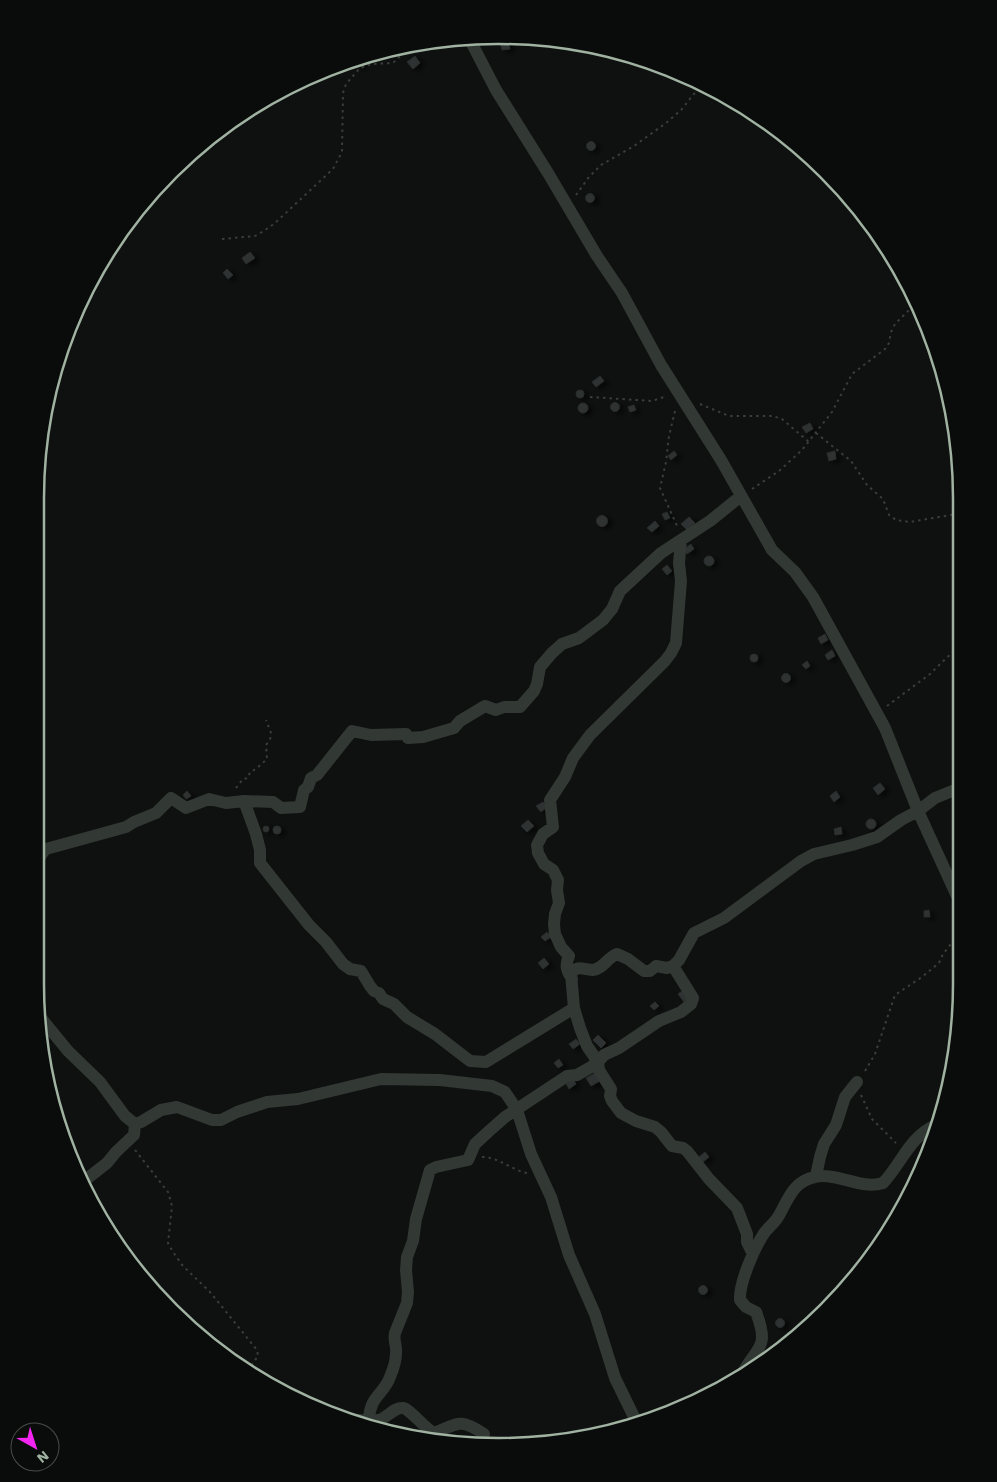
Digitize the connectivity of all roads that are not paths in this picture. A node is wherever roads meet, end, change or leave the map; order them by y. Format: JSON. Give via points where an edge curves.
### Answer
{"nodes":[{"id":1,"x":473,"y":45,"type":"edge"},
{"id":2,"x":741,"y":496,"type":"junction"},
{"id":3,"x":681,"y":540,"type":"junction"},
{"id":4,"x":953,"y":791,"type":"edge"},
{"id":5,"x":244,"y":801,"type":"junction"},
{"id":6,"x":918,"y":811,"type":"junction"},
{"id":7,"x":44,"y":850,"type":"edge"},
{"id":8,"x":953,"y":887,"type":"edge"},
{"id":9,"x":673,"y":966,"type":"junction"},
{"id":10,"x":572,"y":979,"type":"junction"},
{"id":11,"x":574,"y":1008,"type":"junction"},
{"id":12,"x":46,"y":1024,"type":"edge"},
{"id":13,"x":598,"y":1062,"type":"junction"},
{"id":14,"x":857,"y":1082,"type":"road end"},
{"id":15,"x":516,"y":1110,"type":"junction"},
{"id":16,"x":135,"y":1124,"type":"junction"},
{"id":17,"x":929,"y":1129,"type":"edge"},
{"id":18,"x":816,"y":1176,"type":"junction"},
{"id":19,"x":88,"y":1178,"type":"edge"},
{"id":20,"x":753,"y":1254,"type":"junction"},
{"id":21,"x":746,"y":1365,"type":"edge"},
{"id":22,"x":635,"y":1417,"type":"edge"},
{"id":23,"x":369,"y":1419,"type":"joint"},
{"id":24,"x":484,"y":1434,"type":"dead end"}],
"edges":[{"from":1,"to":2,"type":"street","via":[[496,90]]},
{"from":2,"to":3,"type":"street"},
{"from":2,"to":6,"type":"street","via":[[772,550],[795,572],[813,597],[885,728]]},
{"from":3,"to":5,"type":"street","via":[[650,562],[620,591],[612,609],[602,620],[579,638],[562,644],[543,662],[534,691],[520,707],[496,710],[486,706],[454,728],[423,737],[352,731],[311,778],[300,807],[281,808],[273,802]]},
{"from":3,"to":10,"type":"street","via":[[674,648],[665,661],[590,735],[573,758],[550,800],[553,827],[543,834],[537,845],[544,864],[553,870],[558,880],[555,934],[569,956],[565,965]]},
{"from":4,"to":6,"type":"street","via":[[935,798]]},
{"from":5,"to":7,"type":"street","via":[[209,799],[186,808],[171,798],[156,813],[126,828]]},
{"from":5,"to":11,"type":"street","via":[[256,834],[260,863],[309,925],[343,964],[361,971],[383,999],[470,1061],[486,1062]]},
{"from":6,"to":8,"type":"street"},
{"from":6,"to":9,"type":"street","via":[[872,839],[814,854],[801,861],[732,913],[694,933]]},
{"from":9,"to":10,"type":"street","via":[[656,966],[644,971],[617,954],[593,970],[574,970]]},
{"from":9,"to":13,"type":"street","via":[[690,991],[693,998],[690,1004],[604,1055]]},
{"from":10,"to":11,"type":"street"},
{"from":11,"to":13,"type":"street","via":[[587,1046]]},
{"from":12,"to":16,"type":"street"},
{"from":13,"to":15,"type":"street","via":[[577,1075],[567,1076]]},
{"from":13,"to":20,"type":"street","via":[[599,1070],[611,1089],[612,1101],[621,1113],[655,1127],[672,1146],[683,1148],[737,1208]]},
{"from":14,"to":18,"type":"street","via":[[845,1097],[836,1125],[824,1144]]},
{"from":15,"to":16,"type":"street","via":[[505,1092],[492,1086],[440,1080],[381,1079],[298,1099],[261,1104],[221,1120],[212,1120],[177,1107],[161,1110]]},
{"from":15,"to":22,"type":"street","via":[[555,1208],[569,1255],[595,1314],[614,1378]]},
{"from":15,"to":23,"type":"street","via":[[478,1140],[468,1160],[436,1167],[429,1172],[408,1257],[408,1303],[395,1333],[397,1352],[390,1379],[372,1402]]},
{"from":16,"to":19,"type":"street","via":[[134,1135]]},
{"from":17,"to":18,"type":"street","via":[[920,1135],[879,1184]]},
{"from":18,"to":20,"type":"street","via":[[800,1182],[793,1189]]},
{"from":20,"to":21,"type":"street","via":[[740,1300],[756,1312],[763,1338]]},
{"from":23,"to":24,"type":"street","via":[[378,1420],[403,1408],[434,1432],[463,1423]]}]}
